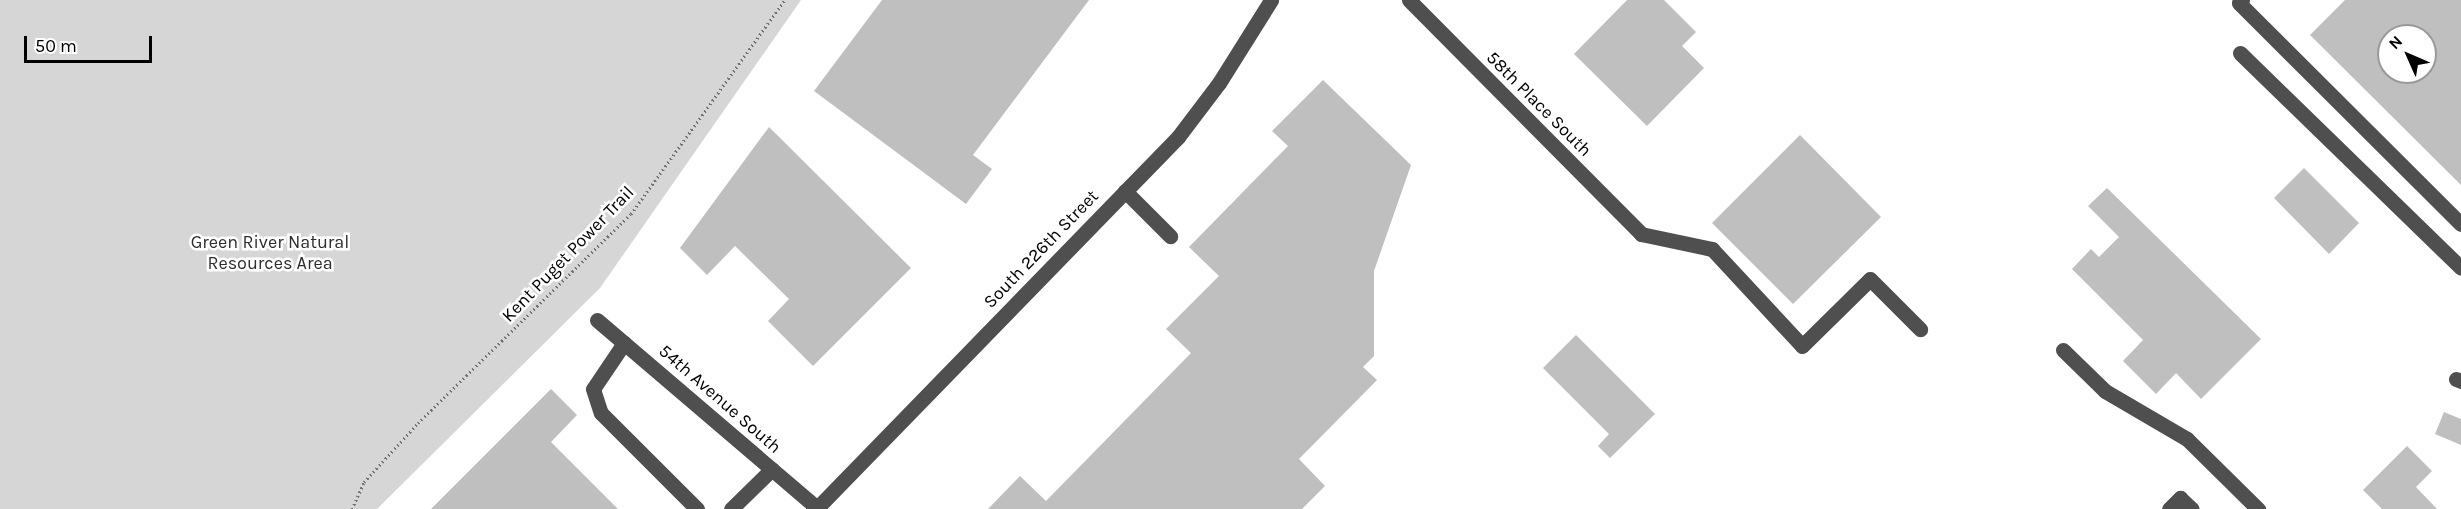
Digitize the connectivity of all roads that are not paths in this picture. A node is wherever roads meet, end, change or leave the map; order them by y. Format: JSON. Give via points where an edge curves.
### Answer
{"nodes":[{"id":1,"x":1271,"y":0,"type":"edge"},
{"id":2,"x":1409,"y":0,"type":"edge"},
{"id":3,"x":2242,"y":0,"type":"edge"},
{"id":4,"x":2240,"y":53,"type":"dead end"},
{"id":5,"x":1125,"y":191,"type":"junction"},
{"id":6,"x":2461,"y":224,"type":"edge"},
{"id":7,"x":1170,"y":236,"type":"dead end"},
{"id":8,"x":2461,"y":268,"type":"edge"},
{"id":9,"x":597,"y":320,"type":"dead end"},
{"id":10,"x":1920,"y":329,"type":"dead end"},
{"id":11,"x":624,"y":343,"type":"junction"},
{"id":12,"x":2063,"y":350,"type":"dead end"},
{"id":13,"x":772,"y":470,"type":"junction"},
{"id":14,"x":817,"y":508,"type":"edge"},
{"id":15,"x":697,"y":509,"type":"edge"},
{"id":16,"x":731,"y":509,"type":"edge"},
{"id":17,"x":2169,"y":509,"type":"edge"},
{"id":18,"x":2192,"y":509,"type":"edge"},
{"id":19,"x":2258,"y":509,"type":"edge"}],
"edges":[{"from":1,"to":5,"type":"street","name":"South 226th Street","via":[[1220,83],[1178,137]]},
{"from":2,"to":10,"type":"street","name":"58th Place South","via":[[1641,234],[1712,249],[1802,346],[1870,279]]},
{"from":3,"to":6,"type":"street","via":[[2239,3]]},
{"from":4,"to":8,"type":"street"},
{"from":5,"to":7,"type":"street"},
{"from":5,"to":14,"type":"street","name":"South 226th Street"},
{"from":9,"to":11,"type":"street","name":"54th Avenue South"},
{"from":11,"to":13,"type":"street","name":"54th Avenue South"},
{"from":11,"to":15,"type":"street","via":[[593,389],[601,413]]},
{"from":12,"to":19,"type":"street","via":[[2105,391],[2187,439]]},
{"from":13,"to":14,"type":"street","name":"54th Avenue South"},
{"from":13,"to":16,"type":"street"},
{"from":17,"to":18,"type":"street","via":[[2181,498]]}]}
